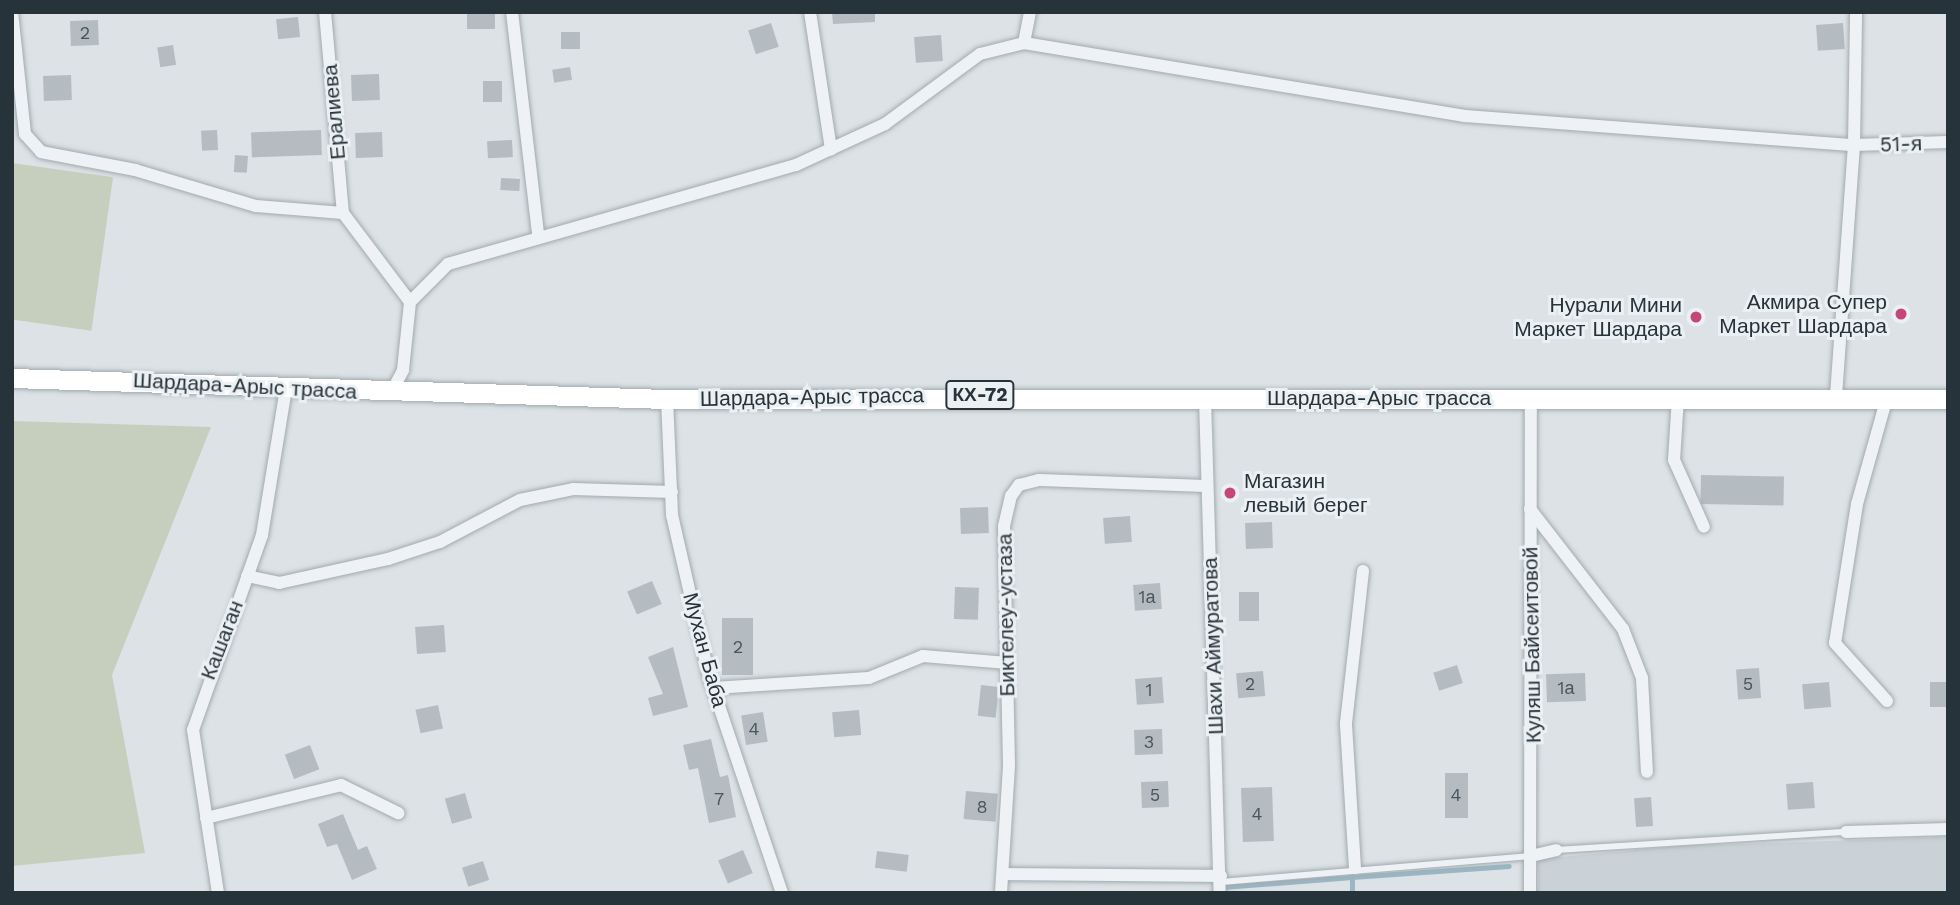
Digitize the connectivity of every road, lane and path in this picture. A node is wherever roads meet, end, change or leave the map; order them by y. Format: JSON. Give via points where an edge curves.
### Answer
{"nodes":[{"id":1,"x":12,"y":12,"type":"edge"},
{"id":2,"x":325,"y":12,"type":"edge"},
{"id":3,"x":512,"y":12,"type":"edge"},
{"id":4,"x":810,"y":12,"type":"edge"},
{"id":5,"x":1030,"y":12,"type":"edge"},
{"id":6,"x":1856,"y":12,"type":"edge"},
{"id":7,"x":1024,"y":43,"type":"junction"},
{"id":8,"x":1948,"y":142,"type":"edge"},
{"id":9,"x":1854,"y":145,"type":"junction"},
{"id":10,"x":831,"y":149,"type":"junction"},
{"id":11,"x":343,"y":213,"type":"junction"},
{"id":12,"x":538,"y":235,"type":"junction"},
{"id":13,"x":410,"y":302,"type":"junction"},
{"id":14,"x":12,"y":378,"type":"edge"},
{"id":15,"x":286,"y":389,"type":"junction"},
{"id":16,"x":391,"y":393,"type":"junction"},
{"id":17,"x":1836,"y":396,"type":"junction"},
{"id":18,"x":1678,"y":397,"type":"junction"},
{"id":19,"x":1887,"y":397,"type":"junction"},
{"id":20,"x":667,"y":398,"type":"junction"},
{"id":21,"x":1205,"y":398,"type":"junction"},
{"id":22,"x":1531,"y":398,"type":"junction"},
{"id":23,"x":1948,"y":399,"type":"edge"},
{"id":24,"x":1206,"y":486,"type":"junction"},
{"id":25,"x":672,"y":492,"type":"junction"},
{"id":26,"x":1530,"y":509,"type":"junction"},
{"id":27,"x":1704,"y":527,"type":"dead end"},
{"id":28,"x":1363,"y":571,"type":"dead end"},
{"id":29,"x":247,"y":576,"type":"junction"},
{"id":30,"x":1008,"y":663,"type":"junction"},
{"id":31,"x":714,"y":688,"type":"junction"},
{"id":32,"x":1887,"y":701,"type":"dead end"},
{"id":33,"x":1647,"y":772,"type":"dead end"},
{"id":34,"x":398,"y":813,"type":"dead end"},
{"id":35,"x":206,"y":818,"type":"junction"},
{"id":36,"x":1948,"y":829,"type":"edge"},
{"id":37,"x":1846,"y":832,"type":"joint"},
{"id":38,"x":1556,"y":850,"type":"joint"},
{"id":39,"x":1531,"y":856,"type":"junction"},
{"id":40,"x":1355,"y":868,"type":"junction"},
{"id":41,"x":1006,"y":874,"type":"junction"},
{"id":42,"x":1220,"y":884,"type":"edge"},
{"id":43,"x":218,"y":893,"type":"edge"},
{"id":44,"x":782,"y":893,"type":"edge"},
{"id":45,"x":1002,"y":893,"type":"edge"},
{"id":46,"x":1530,"y":893,"type":"edge"}],
"edges":[{"from":1,"to":11,"type":"street","via":[[25,134],[41,152],[135,170],[256,206]]},
{"from":2,"to":11,"type":"street","name":"Ералиева"},
{"from":3,"to":12,"type":"street"},
{"from":4,"to":10,"type":"street"},
{"from":5,"to":7,"type":"street"},
{"from":6,"to":9,"type":"street"},
{"from":7,"to":9,"type":"street","name":"51-я","via":[[1465,116]]},
{"from":7,"to":10,"type":"street","via":[[980,54],[885,124]]},
{"from":8,"to":9,"type":"street","name":"51-я"},
{"from":9,"to":17,"type":"street"},
{"from":10,"to":12,"type":"street","via":[[796,165]]},
{"from":11,"to":13,"type":"street"},
{"from":12,"to":13,"type":"street","via":[[448,264]]},
{"from":13,"to":16,"type":"street","via":[[404,370]]},
{"from":14,"to":15,"type":"main road","name":"Шардара-Арыс трасса","number":"КХ-72"},
{"from":15,"to":16,"type":"main road","name":"Шардара-Арыс трасса","number":"КХ-72"},
{"from":15,"to":29,"type":"street","name":"Кашаган","via":[[262,535]]},
{"from":16,"to":20,"type":"main road","name":"Шардара-Арыс трасса","number":"КХ-72"},
{"from":17,"to":18,"type":"main road","name":"Шардара-Арыс трасса","number":"КХ-72"},
{"from":17,"to":19,"type":"main road","name":"Шардара-Арыс трасса","number":"КХ-72"},
{"from":18,"to":22,"type":"main road","name":"Шардара-Арыс трасса","number":"КХ-72"},
{"from":18,"to":27,"type":"street","via":[[1674,460]]},
{"from":19,"to":23,"type":"main road","name":"Шардара-Арыс трасса","number":"КХ-72"},
{"from":19,"to":32,"type":"street","via":[[1857,504],[1835,643]]},
{"from":20,"to":21,"type":"main road","name":"Шардара-Арыс трасса","number":"КХ-72"},
{"from":20,"to":25,"type":"street","name":"Мухан Баба"},
{"from":21,"to":22,"type":"main road","name":"Шардара-Арыс трасса","number":"КХ-72"},
{"from":21,"to":24,"type":"street","name":"Шахи Аймуратова"},
{"from":22,"to":26,"type":"street","name":"Куляш Байсеитовой"},
{"from":24,"to":30,"type":"street","name":"Биктелеу-устаза","via":[[1039,480],[1019,485],[1004,526]]},
{"from":24,"to":42,"type":"street","name":"Шахи Аймуратова"},
{"from":25,"to":29,"type":"street","via":[[573,489],[520,500],[440,542],[388,559],[279,583]]},
{"from":25,"to":31,"type":"street","name":"Мухан Баба"},
{"from":26,"to":33,"type":"street","via":[[1623,629],[1642,678]]},
{"from":26,"to":39,"type":"street","name":"Куляш Байсеитовой"},
{"from":28,"to":40,"type":"street","via":[[1346,723]]},
{"from":29,"to":35,"type":"street","name":"Кашаган","via":[[193,730]]},
{"from":30,"to":31,"type":"street","via":[[923,656],[869,678]]},
{"from":30,"to":41,"type":"street","name":"Биктелеу-устаза"},
{"from":31,"to":44,"type":"street","name":"Мухан Баба"},
{"from":34,"to":35,"type":"street","via":[[341,785]]},
{"from":35,"to":43,"type":"street","name":"Кашаган"},
{"from":36,"to":37,"type":"street"},
{"from":37,"to":38,"type":"lane"},
{"from":38,"to":39,"type":"street"},
{"from":39,"to":40,"type":"lane"},
{"from":39,"to":46,"type":"street","name":"Куляш Байсеитовой"},
{"from":40,"to":42,"type":"lane"},
{"from":41,"to":42,"type":"street"},
{"from":41,"to":45,"type":"street","name":"Биктелеу-устаза"}]}
